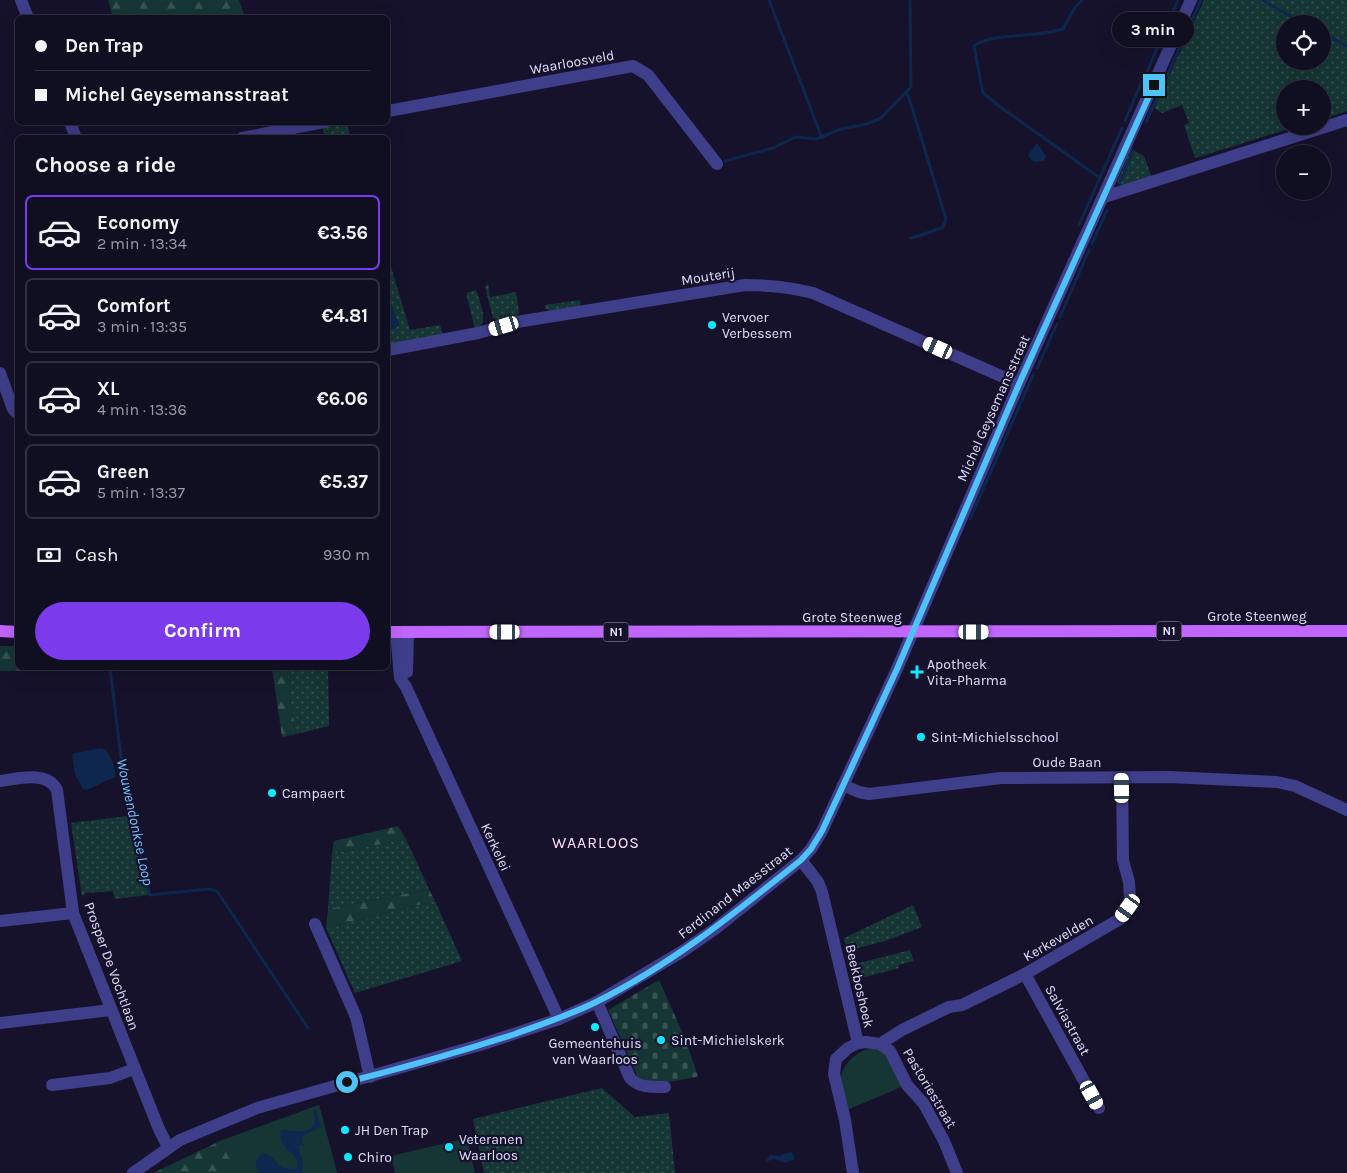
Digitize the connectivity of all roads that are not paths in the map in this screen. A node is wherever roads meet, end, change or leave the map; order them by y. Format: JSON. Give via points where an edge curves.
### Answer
{"nodes":[{"id":1,"x":21,"y":0,"type":"edge"},
{"id":2,"x":1191,"y":0,"type":"edge"},
{"id":3,"x":27,"y":15,"type":"edge"},
{"id":4,"x":390,"y":111,"type":"edge"},
{"id":5,"x":1347,"y":120,"type":"edge"},
{"id":6,"x":283,"y":126,"type":"edge"},
{"id":7,"x":252,"y":135,"type":"edge"},
{"id":8,"x":717,"y":164,"type":"dead end"},
{"id":9,"x":1104,"y":197,"type":"junction"},
{"id":10,"x":390,"y":350,"type":"edge"},
{"id":11,"x":0,"y":374,"type":"edge"},
{"id":12,"x":1019,"y":384,"type":"junction"},
{"id":13,"x":15,"y":410,"type":"edge"},
{"id":14,"x":1347,"y":630,"type":"edge"},
{"id":15,"x":0,"y":632,"type":"edge"},
{"id":16,"x":15,"y":632,"type":"edge"},
{"id":17,"x":397,"y":632,"type":"edge"},
{"id":18,"x":913,"y":632,"type":"junction"},
{"id":19,"x":1122,"y":777,"type":"junction"},
{"id":20,"x":0,"y":781,"type":"edge"},
{"id":21,"x":843,"y":786,"type":"junction"},
{"id":22,"x":1347,"y":810,"type":"edge"},
{"id":23,"x":801,"y":860,"type":"junction"},
{"id":24,"x":73,"y":913,"type":"junction"},
{"id":25,"x":0,"y":921,"type":"edge"},
{"id":26,"x":315,"y":924,"type":"dead end"},
{"id":27,"x":1025,"y":974,"type":"junction"},
{"id":28,"x":597,"y":1002,"type":"junction"},
{"id":29,"x":111,"y":1010,"type":"junction"},
{"id":30,"x":559,"y":1019,"type":"junction"},
{"id":31,"x":0,"y":1023,"type":"edge"},
{"id":32,"x":858,"y":1043,"type":"junction"},
{"id":33,"x":880,"y":1044,"type":"junction"},
{"id":34,"x":134,"y":1069,"type":"junction"},
{"id":35,"x":370,"y":1077,"type":"junction"},
{"id":36,"x":52,"y":1086,"type":"dead end"},
{"id":37,"x":665,"y":1087,"type":"dead end"},
{"id":38,"x":1099,"y":1108,"type":"dead end"},
{"id":39,"x":168,"y":1147,"type":"junction"},
{"id":40,"x":133,"y":1173,"type":"edge"},
{"id":41,"x":853,"y":1173,"type":"edge"},
{"id":42,"x":957,"y":1173,"type":"edge"}],
"edges":[{"from":1,"to":3,"type":"street"},
{"from":2,"to":9,"type":"street","name":"Michel Geysemansstraat"},
{"from":4,"to":8,"type":"street","name":"Waarloosveld","via":[[632,66],[648,75]]},
{"from":5,"to":9,"type":"street"},
{"from":6,"to":7,"type":"street"},
{"from":9,"to":12,"type":"street","name":"Michel Geysemansstraat"},
{"from":10,"to":12,"type":"street","name":"Mouterij","via":[[517,322],[745,285],[767,285],[813,293]]},
{"from":11,"to":13,"type":"street"},
{"from":12,"to":18,"type":"street","name":"Michel Geysemansstraat"},
{"from":14,"to":18,"type":"main road","name":"Grote Steenweg","number":"N1"},
{"from":15,"to":16,"type":"main road"},
{"from":17,"to":18,"type":"main road","name":"Grote Steenweg","number":"N1"},
{"from":17,"to":30,"type":"street","name":"Kerkelei","via":[[400,678]]},
{"from":18,"to":21,"type":"street","name":"Ferdinand Maesstraat"},
{"from":19,"to":21,"type":"street","name":"Oude Baan","via":[[1001,778],[869,794]]},
{"from":19,"to":22,"type":"street","name":"Oude Baan","via":[[1277,782],[1295,786]]},
{"from":19,"to":27,"type":"street","name":"Kerkevelden","via":[[1123,860],[1129,882],[1128,908],[1120,919]]},
{"from":20,"to":24,"type":"street","name":"Prosper De Vochtlaan","via":[[43,778],[54,786]]},
{"from":21,"to":23,"type":"street","name":"Ferdinand Maesstraat","via":[[820,836]]},
{"from":23,"to":28,"type":"street","name":"Ferdinand Maesstraat","via":[[683,952]]},
{"from":23,"to":32,"type":"street","name":"Beekboshoek","via":[[822,892]]},
{"from":24,"to":25,"type":"street"},
{"from":24,"to":29,"type":"street","name":"Prosper De Vochtlaan"},
{"from":26,"to":35,"type":"street","via":[[356,1017]]},
{"from":27,"to":33,"type":"street","name":"Kerkevelden","via":[[962,1005],[949,1007]]},
{"from":27,"to":38,"type":"street","name":"Salviastraat"},
{"from":28,"to":30,"type":"street","name":"Ferdinand Maesstraat"},
{"from":28,"to":37,"type":"street","via":[[630,1078],[642,1086]]},
{"from":29,"to":31,"type":"street"},
{"from":29,"to":34,"type":"street","name":"Prosper De Vochtlaan"},
{"from":30,"to":35,"type":"street","name":"Ferdinand Maesstraat","via":[[480,1046]]},
{"from":32,"to":33,"type":"street"},
{"from":32,"to":41,"type":"street","name":"Beekboshoek","via":[[836,1059],[834,1074]]},
{"from":33,"to":42,"type":"street","name":"Pastoriestraat","via":[[890,1051],[908,1085],[924,1104]]},
{"from":34,"to":36,"type":"street","via":[[110,1078]]},
{"from":34,"to":39,"type":"street","name":"Prosper De Vochtlaan"},
{"from":35,"to":39,"type":"street","name":"Ferdinand Maesstraat","via":[[257,1108]]},
{"from":39,"to":40,"type":"street","name":"Ferdinand Maesstraat"}]}
